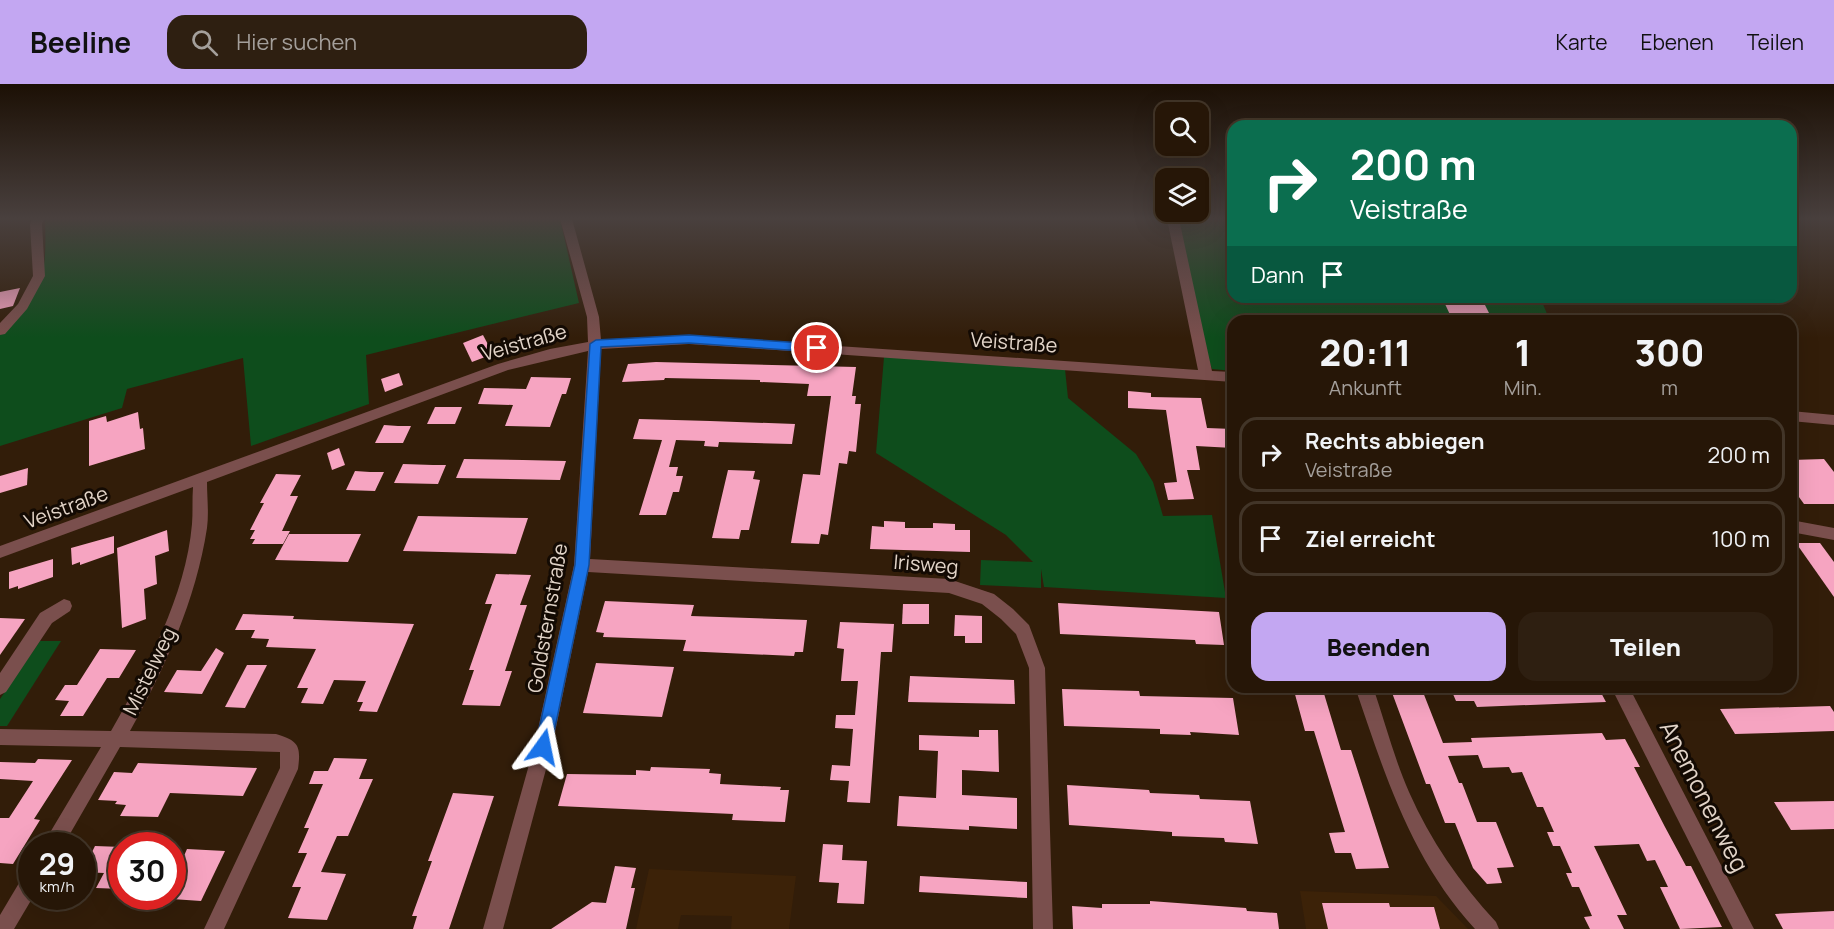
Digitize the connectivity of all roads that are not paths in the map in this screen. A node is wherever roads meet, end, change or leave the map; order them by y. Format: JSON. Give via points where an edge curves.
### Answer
{"nodes":[{"id":1,"x":38,"y":258,"type":"edge"},
{"id":2,"x":577,"y":258,"type":"edge"},
{"id":3,"x":1181,"y":258,"type":"edge"},
{"id":4,"x":0,"y":331,"type":"edge"},
{"id":5,"x":596,"y":344,"type":"junction"},
{"id":6,"x":1206,"y":375,"type":"junction"},
{"id":7,"x":1227,"y":377,"type":"edge"},
{"id":8,"x":1797,"y":417,"type":"edge"},
{"id":9,"x":1834,"y":420,"type":"edge"},
{"id":10,"x":200,"y":480,"type":"junction"},
{"id":11,"x":1797,"y":527,"type":"edge"},
{"id":12,"x":1834,"y":534,"type":"edge"},
{"id":13,"x":0,"y":552,"type":"edge"},
{"id":14,"x":582,"y":565,"type":"junction"},
{"id":15,"x":64,"y":606,"type":"dead end"},
{"id":16,"x":0,"y":687,"type":"edge"},
{"id":17,"x":1366,"y":693,"type":"edge"},
{"id":18,"x":1623,"y":693,"type":"edge"},
{"id":19,"x":0,"y":737,"type":"edge"},
{"id":20,"x":116,"y":738,"type":"junction"},
{"id":21,"x":60,"y":832,"type":"edge"},
{"id":22,"x":18,"y":904,"type":"edge"},
{"id":23,"x":3,"y":929,"type":"edge"},
{"id":24,"x":214,"y":929,"type":"edge"},
{"id":25,"x":493,"y":929,"type":"edge"},
{"id":26,"x":1043,"y":929,"type":"edge"},
{"id":27,"x":1489,"y":929,"type":"edge"},
{"id":28,"x":1744,"y":929,"type":"edge"}],
"edges":[{"from":1,"to":4,"type":"street","via":[[39,276],[23,306]]},
{"from":2,"to":5,"type":"street","name":"Goldsternstraße"},
{"from":3,"to":6,"type":"street"},
{"from":5,"to":6,"type":"street","name":"Veistraße","via":[[689,339]]},
{"from":5,"to":10,"type":"street","name":"Veistraße","via":[[547,353],[503,367]]},
{"from":5,"to":14,"type":"street","name":"Goldsternstraße"},
{"from":6,"to":7,"type":"street","name":"Veistraße"},
{"from":8,"to":9,"type":"street"},
{"from":10,"to":13,"type":"street","name":"Veistraße"},
{"from":10,"to":20,"type":"street","name":"Mistelweg","via":[[198,536],[183,597],[155,664]]},
{"from":11,"to":12,"type":"street"},
{"from":14,"to":25,"type":"street","name":"Goldsternstraße","via":[[543,747]]},
{"from":14,"to":26,"type":"street","name":"Irisweg","via":[[949,586],[988,599],[1023,630],[1038,676]]},
{"from":15,"to":16,"type":"street","via":[[46,618]]},
{"from":17,"to":27,"type":"street","via":[[1406,807],[1456,891]]},
{"from":18,"to":28,"type":"street","name":"Anemonenweg"},
{"from":19,"to":20,"type":"street"},
{"from":20,"to":21,"type":"street","name":"Mistelweg"},
{"from":20,"to":24,"type":"street","via":[[276,742],[286,745],[291,752],[285,780]]},
{"from":22,"to":23,"type":"street"}]}
